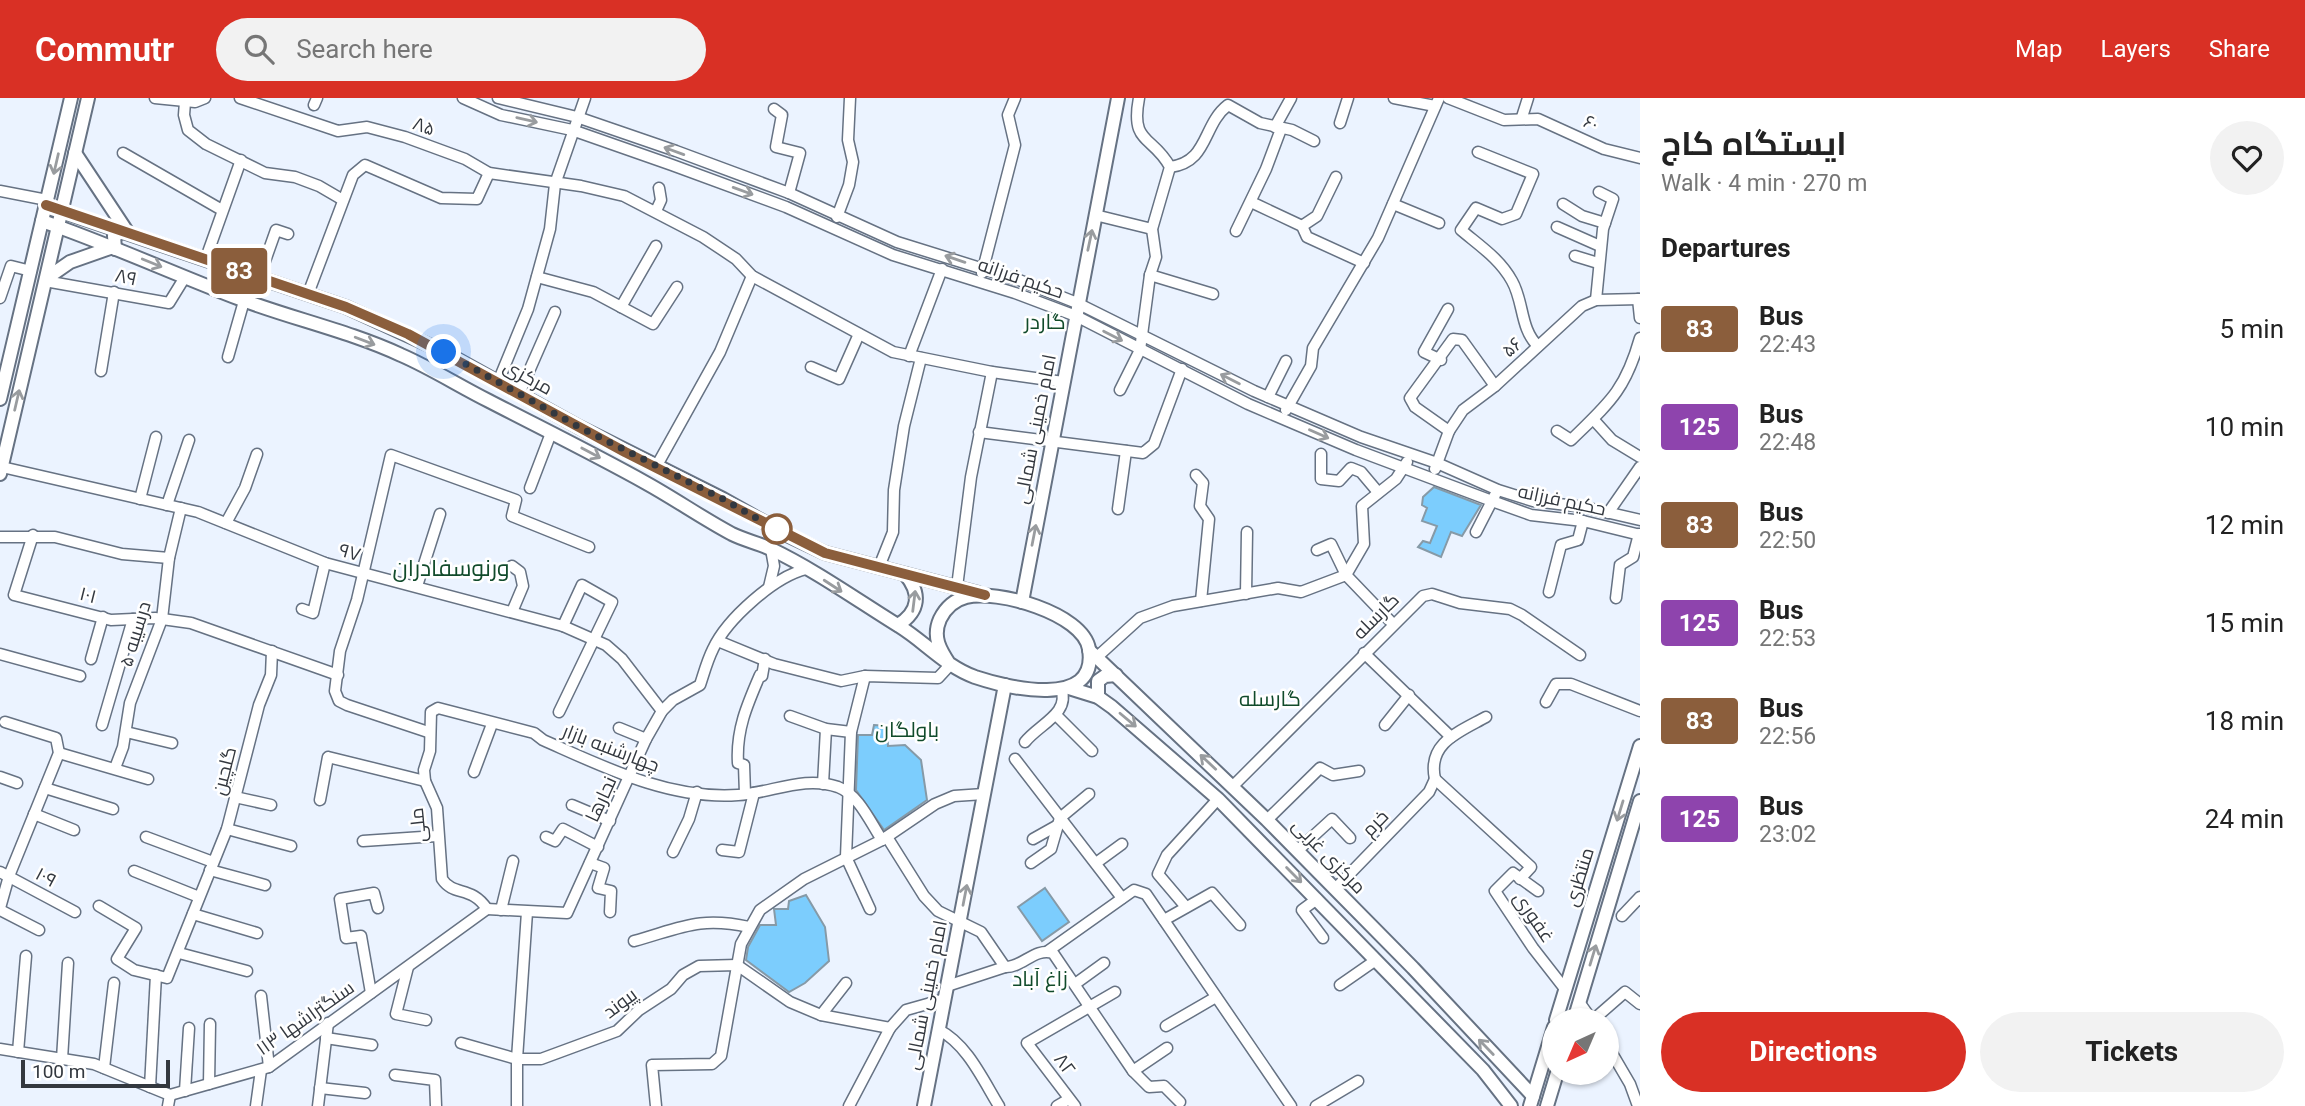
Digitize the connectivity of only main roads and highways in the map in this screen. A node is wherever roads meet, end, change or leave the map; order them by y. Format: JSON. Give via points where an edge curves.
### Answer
{"nodes":[{"id":1,"x":71,"y":98,"type":"edge"},
{"id":2,"x":88,"y":98,"type":"edge"},
{"id":3,"x":1118,"y":98,"type":"edge"},
{"id":4,"x":75,"y":153,"type":"junction"},
{"id":5,"x":47,"y":203,"type":"junction"},
{"id":6,"x":60,"y":209,"type":"junction"},
{"id":7,"x":42,"y":221,"type":"junction"},
{"id":8,"x":57,"y":226,"type":"junction"},
{"id":9,"x":126,"y":230,"type":"junction"},
{"id":10,"x":113,"y":248,"type":"junction"},
{"id":11,"x":46,"y":279,"type":"junction"},
{"id":12,"x":0,"y":399,"type":"edge"},
{"id":13,"x":1,"y":470,"type":"edge"},
{"id":14,"x":723,"y":499,"type":"junction"},
{"id":15,"x":708,"y":518,"type":"junction"},
{"id":16,"x":905,"y":573,"type":"junction"},
{"id":17,"x":985,"y":595,"type":"junction"},
{"id":18,"x":1021,"y":602,"type":"junction"},
{"id":19,"x":898,"y":625,"type":"junction"},
{"id":20,"x":1093,"y":653,"type":"junction"},
{"id":21,"x":950,"y":664,"type":"junction"},
{"id":22,"x":1116,"y":675,"type":"junction"},
{"id":23,"x":1005,"y":685,"type":"junction"},
{"id":24,"x":1065,"y":688,"type":"junction"},
{"id":25,"x":1098,"y":697,"type":"junction"},
{"id":26,"x":1640,"y":746,"type":"edge"},
{"id":27,"x":1640,"y":801,"type":"edge"},
{"id":28,"x":1559,"y":1008,"type":"edge"},
{"id":29,"x":1577,"y":1008,"type":"edge"},
{"id":30,"x":1542,"y":1067,"type":"edge"},
{"id":31,"x":1554,"y":1085,"type":"edge"},
{"id":32,"x":1532,"y":1101,"type":"edge"},
{"id":33,"x":924,"y":1106,"type":"edge"},
{"id":34,"x":1511,"y":1106,"type":"edge"},
{"id":35,"x":1547,"y":1106,"type":"edge"}],
"edges":[{"from":1,"to":5,"type":"main road","one_way":true},
{"from":2,"to":4,"type":"main road"},
{"from":18,"to":3,"type":"main road","name":"امام خمینی شمالی","one_way":true},
{"from":4,"to":6,"type":"main road"},
{"from":4,"to":9,"type":"main road"},
{"from":5,"to":6,"type":"main road","name":"مرکزی"},
{"from":5,"to":7,"type":"main road"},
{"from":6,"to":8,"type":"main road"},
{"from":6,"to":9,"type":"main road","name":"مرکزی"},
{"from":7,"to":8,"type":"main road","name":"مرکزی"},
{"from":7,"to":12,"type":"main road"},
{"from":8,"to":10,"type":"main road","name":"مرکزی"},
{"from":8,"to":11,"type":"main road"},
{"from":9,"to":10,"type":"main road","via":[[114,236]]},
{"from":9,"to":14,"type":"main road","name":"مرکزی","via":[[408,334]]},
{"from":10,"to":11,"type":"main road","via":[[76,259]]},
{"from":10,"to":15,"type":"main road","name":"مرکزی","one_way":true,"via":[[244,300],[401,354]]},
{"from":13,"to":11,"type":"main road","one_way":true},
{"from":14,"to":15,"type":"main road","via":[[713,504]]},
{"from":14,"to":16,"type":"main road","name":"مرکزی","via":[[825,553]]},
{"from":15,"to":19,"type":"main road","name":"مرکزی","one_way":true,"via":[[732,534],[771,549]]},
{"from":16,"to":17,"type":"main road","name":"مرکزی"},
{"from":19,"to":16,"type":"main road","one_way":true,"via":[[909,618],[917,601],[915,586]]},
{"from":17,"to":18,"type":"main road","name":"مرکزی"},
{"from":17,"to":21,"type":"main road","via":[[959,600],[942,616],[937,627],[938,647]]},
{"from":18,"to":20,"type":"main road","name":"مرکزی غربی","via":[[1065,619]]},
{"from":19,"to":21,"type":"main road","name":"مرکزی"},
{"from":20,"to":22,"type":"main road","name":"مرکزی غربی"},
{"from":20,"to":24,"type":"main road","via":[[1082,676]]},
{"from":21,"to":23,"type":"main road","name":"مرکزی","via":[[971,676]]},
{"from":22,"to":25,"type":"main road","via":[[1098,681]]},
{"from":32,"to":22,"type":"main road","name":"مرکزی غربی","one_way":true,"via":[[1297,850]]},
{"from":23,"to":24,"type":"main road","name":"مرکزی غربی","via":[[1045,691]]},
{"from":33,"to":23,"type":"main road","name":"امام خمینی شمالی","one_way":true},
{"from":24,"to":25,"type":"main road","name":"مرکزی غربی"},
{"from":25,"to":34,"type":"main road","name":"مرکزی غربی","one_way":true,"via":[[1218,799],[1482,1070]]},
{"from":26,"to":28,"type":"main road","name":"منتظری","one_way":true},
{"from":29,"to":27,"type":"main road","name":"منتظری","one_way":true},
{"from":30,"to":32,"type":"main road"},
{"from":31,"to":35,"type":"main road"}]}
